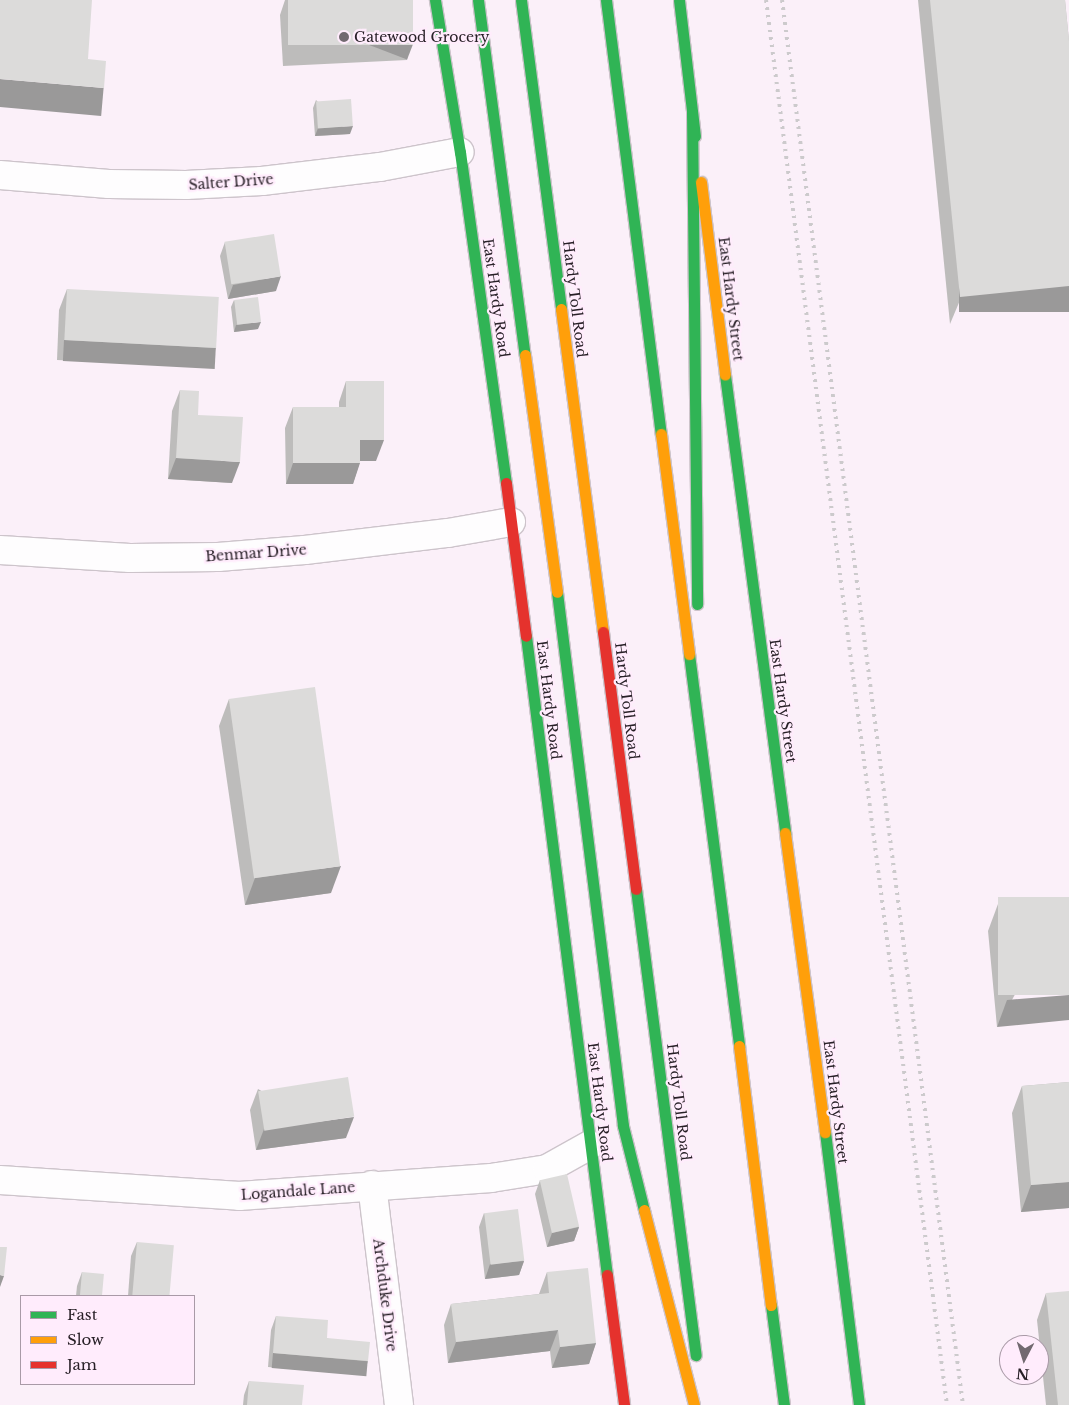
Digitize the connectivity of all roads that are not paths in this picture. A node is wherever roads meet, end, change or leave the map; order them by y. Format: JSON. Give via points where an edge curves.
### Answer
{"nodes":[{"id":1,"x":435,"y":0,"type":"edge"},
{"id":2,"x":478,"y":0,"type":"edge"},
{"id":3,"x":521,"y":0,"type":"edge"},
{"id":4,"x":606,"y":0,"type":"edge"},
{"id":5,"x":679,"y":0,"type":"edge"},
{"id":6,"x":692,"y":112,"type":"junction"},
{"id":7,"x":460,"y":152,"type":"junction"},
{"id":8,"x":0,"y":175,"type":"edge"},
{"id":9,"x":511,"y":522,"type":"junction"},
{"id":10,"x":0,"y":550,"type":"edge"},
{"id":11,"x":697,"y":720,"type":"junction"},
{"id":12,"x":590,"y":1145,"type":"junction"},
{"id":13,"x":0,"y":1180,"type":"edge"},
{"id":14,"x":372,"y":1186,"type":"junction"},
{"id":15,"x":399,"y":1405,"type":"edge"},
{"id":16,"x":624,"y":1405,"type":"edge"},
{"id":17,"x":694,"y":1405,"type":"edge"},
{"id":18,"x":702,"y":1405,"type":"edge"},
{"id":19,"x":784,"y":1405,"type":"edge"},
{"id":20,"x":858,"y":1405,"type":"edge"}],
"edges":[{"from":1,"to":7,"type":"main road","name":"East Hardy Road"},
{"from":2,"to":17,"type":"main road","via":[[562,629],[623,1126]]},
{"from":3,"to":18,"type":"main road","name":"Hardy Toll Road"},
{"from":4,"to":11,"type":"main road"},
{"from":5,"to":6,"type":"main road","name":"East Hardy Street"},
{"from":6,"to":11,"type":"main road"},
{"from":6,"to":20,"type":"main road","name":"East Hardy Street"},
{"from":7,"to":8,"type":"street","name":"Salter Drive","via":[[370,168],[186,186],[109,184]]},
{"from":7,"to":9,"type":"main road","name":"East Hardy Road"},
{"from":9,"to":10,"type":"street","name":"Benmar Drive","via":[[448,533],[218,557],[130,558]]},
{"from":9,"to":12,"type":"main road","name":"East Hardy Road"},
{"from":11,"to":19,"type":"main road"},
{"from":12,"to":14,"type":"street","name":"Logandale Lane","via":[[548,1169],[491,1178]]},
{"from":12,"to":16,"type":"main road","name":"East Hardy Road"},
{"from":13,"to":14,"type":"street","name":"Logandale Lane","via":[[239,1196]]},
{"from":14,"to":15,"type":"street","name":"Archduke Drive"}]}
